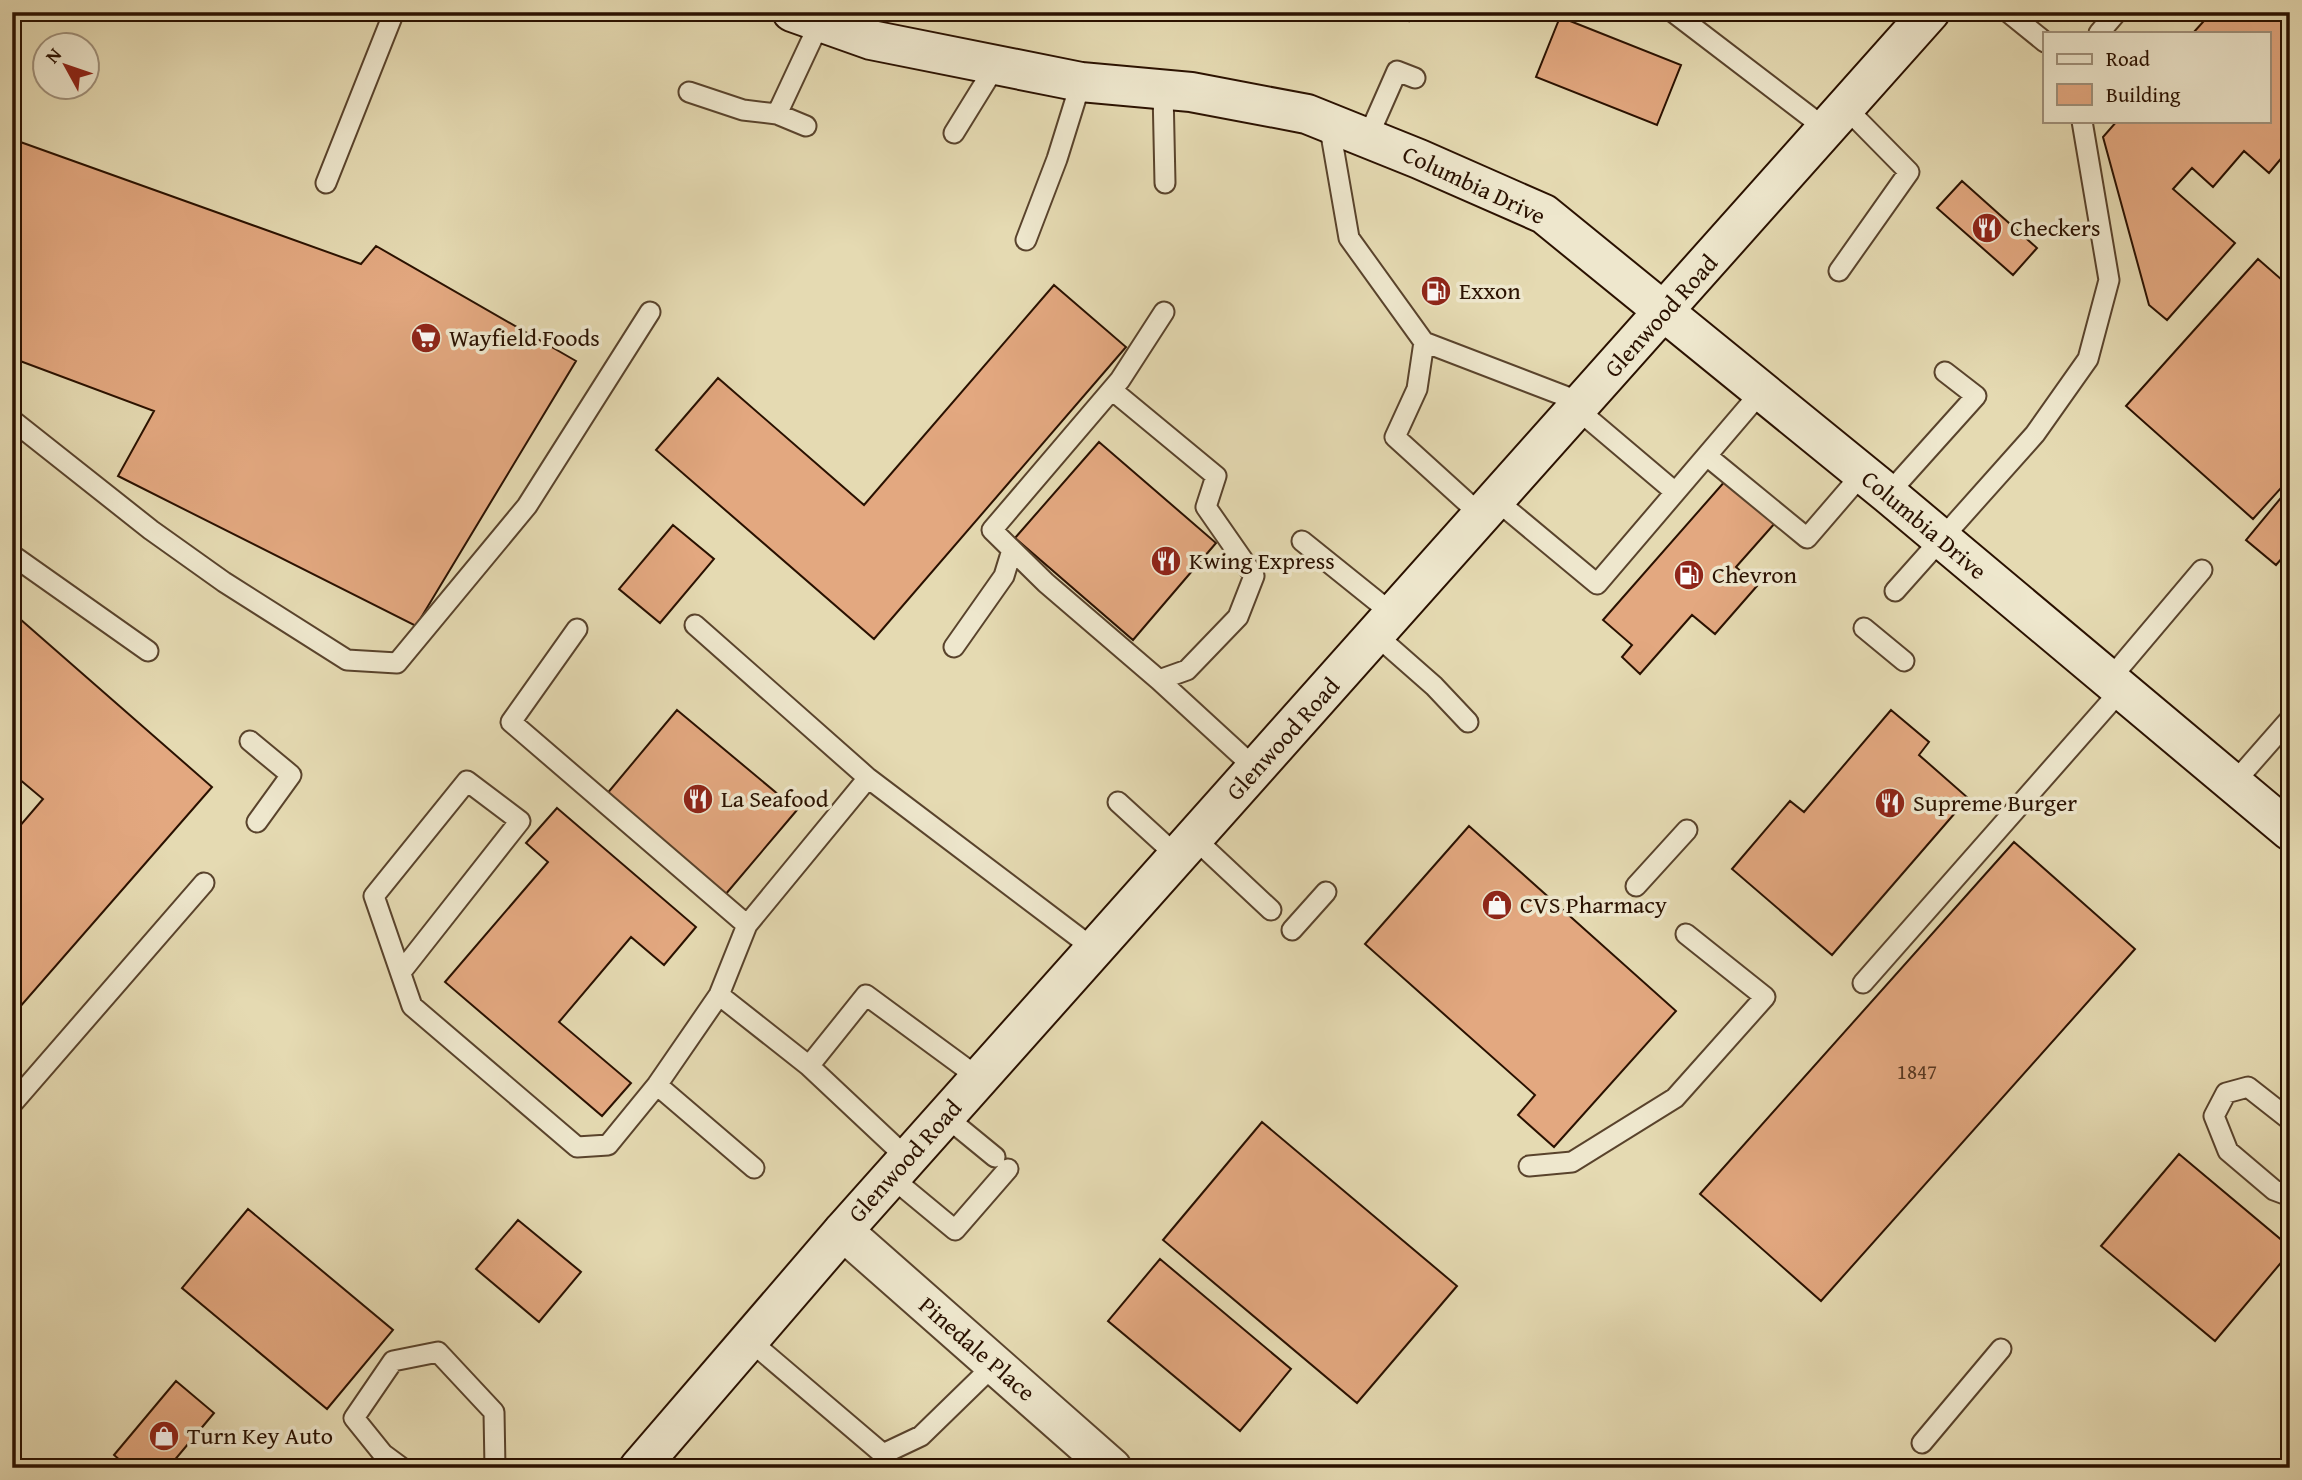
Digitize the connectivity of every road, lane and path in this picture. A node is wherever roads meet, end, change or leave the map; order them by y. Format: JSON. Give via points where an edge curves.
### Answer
{"nodes":[{"id":1,"x":394,"y":12,"type":"edge"},
{"id":2,"x":1673,"y":12,"type":"edge"},
{"id":3,"x":1930,"y":12,"type":"edge"},
{"id":4,"x":2008,"y":12,"type":"edge"},
{"id":5,"x":2117,"y":12,"type":"edge"},
{"id":6,"x":819,"y":18,"type":"edge"},
{"id":7,"x":2100,"y":32,"type":"edge"},
{"id":8,"x":2043,"y":40,"type":"edge"},
{"id":9,"x":996,"y":65,"type":"junction"},
{"id":10,"x":1415,"y":78,"type":"dead end"},
{"id":11,"x":1081,"y":82,"type":"junction"},
{"id":12,"x":1163,"y":90,"type":"junction"},
{"id":13,"x":690,"y":92,"type":"dead end"},
{"id":14,"x":777,"y":114,"type":"junction"},
{"id":15,"x":1836,"y":118,"type":"junction"},
{"id":16,"x":2082,"y":122,"type":"edge"},
{"id":17,"x":1329,"y":123,"type":"junction"},
{"id":18,"x":806,"y":126,"type":"dead end"},
{"id":19,"x":954,"y":133,"type":"dead end"},
{"id":20,"x":1367,"y":139,"type":"junction"},
{"id":21,"x":326,"y":183,"type":"dead end"},
{"id":22,"x":1165,"y":183,"type":"dead end"},
{"id":23,"x":1026,"y":240,"type":"dead end"},
{"id":24,"x":1839,"y":271,"type":"dead end"},
{"id":25,"x":650,"y":312,"type":"dead end"},
{"id":26,"x":1164,"y":312,"type":"dead end"},
{"id":27,"x":1663,"y":314,"type":"junction"},
{"id":28,"x":1424,"y":342,"type":"junction"},
{"id":29,"x":1945,"y":372,"type":"dead end"},
{"id":30,"x":1116,"y":385,"type":"junction"},
{"id":31,"x":1761,"y":392,"type":"junction"},
{"id":32,"x":1580,"y":406,"type":"junction"},
{"id":33,"x":12,"y":420,"type":"edge"},
{"id":34,"x":1707,"y":456,"type":"junction"},
{"id":35,"x":1875,"y":484,"type":"junction"},
{"id":36,"x":1675,"y":492,"type":"junction"},
{"id":37,"x":1489,"y":508,"type":"junction"},
{"id":38,"x":1941,"y":539,"type":"junction"},
{"id":39,"x":1301,"y":541,"type":"dead end"},
{"id":40,"x":1012,"y":550,"type":"junction"},
{"id":41,"x":12,"y":555,"type":"edge"},
{"id":42,"x":2203,"y":570,"type":"dead end"},
{"id":43,"x":1895,"y":591,"type":"dead end"},
{"id":44,"x":695,"y":625,"type":"dead end"},
{"id":45,"x":1385,"y":625,"type":"junction"},
{"id":46,"x":1864,"y":628,"type":"dead end"},
{"id":47,"x":577,"y":629,"type":"dead end"},
{"id":48,"x":954,"y":647,"type":"dead end"},
{"id":49,"x":148,"y":651,"type":"dead end"},
{"id":50,"x":1904,"y":661,"type":"dead end"},
{"id":51,"x":1159,"y":680,"type":"junction"},
{"id":52,"x":2115,"y":685,"type":"junction"},
{"id":53,"x":2290,"y":719,"type":"edge"},
{"id":54,"x":1468,"y":722,"type":"dead end"},
{"id":55,"x":250,"y":741,"type":"dead end"},
{"id":56,"x":1256,"y":769,"type":"junction"},
{"id":57,"x":868,"y":778,"type":"junction"},
{"id":58,"x":2233,"y":784,"type":"junction"},
{"id":59,"x":1118,"y":802,"type":"dead end"},
{"id":60,"x":257,"y":822,"type":"dead end"},
{"id":61,"x":1687,"y":830,"type":"dead end"},
{"id":62,"x":2290,"y":831,"type":"edge"},
{"id":63,"x":1186,"y":847,"type":"junction"},
{"id":64,"x":204,"y":883,"type":"dead end"},
{"id":65,"x":1636,"y":886,"type":"dead end"},
{"id":66,"x":1326,"y":892,"type":"dead end"},
{"id":67,"x":1272,"y":910,"type":"dead end"},
{"id":68,"x":747,"y":925,"type":"junction"},
{"id":69,"x":1292,"y":930,"type":"dead end"},
{"id":70,"x":1686,"y":934,"type":"dead end"},
{"id":71,"x":1094,"y":949,"type":"junction"},
{"id":72,"x":401,"y":972,"type":"junction"},
{"id":73,"x":1863,"y":983,"type":"dead end"},
{"id":74,"x":719,"y":995,"type":"junction"},
{"id":75,"x":809,"y":1066,"type":"junction"},
{"id":76,"x":979,"y":1078,"type":"junction"},
{"id":77,"x":657,"y":1085,"type":"junction"},
{"id":78,"x":12,"y":1104,"type":"edge"},
{"id":79,"x":945,"y":1116,"type":"junction"},
{"id":80,"x":2290,"y":1120,"type":"edge"},
{"id":81,"x":1529,"y":1166,"type":"dead end"},
{"id":82,"x":899,"y":1167,"type":"junction"},
{"id":83,"x":754,"y":1168,"type":"dead end"},
{"id":84,"x":2290,"y":1196,"type":"edge"},
{"id":85,"x":843,"y":1231,"type":"junction"},
{"id":86,"x":749,"y":1340,"type":"junction"},
{"id":87,"x":2001,"y":1349,"type":"dead end"},
{"id":88,"x":995,"y":1364,"type":"junction"},
{"id":89,"x":1922,"y":1443,"type":"dead end"},
{"id":90,"x":402,"y":1468,"type":"edge"},
{"id":91,"x":495,"y":1468,"type":"edge"},
{"id":92,"x":639,"y":1468,"type":"edge"},
{"id":93,"x":1112,"y":1468,"type":"edge"}],
"edges":[{"from":1,"to":21,"type":"lane"},
{"from":2,"to":15,"type":"lane"},
{"from":3,"to":15,"type":"main road","name":"Glenwood Road"},
{"from":4,"to":8,"type":"lane"},
{"from":5,"to":7,"type":"lane"},
{"from":6,"to":9,"type":"main road","name":"Columbia Drive","via":[[872,40]]},
{"from":6,"to":14,"type":"lane"},
{"from":9,"to":11,"type":"main road","name":"Columbia Drive"},
{"from":9,"to":19,"type":"lane"},
{"from":10,"to":20,"type":"lane","via":[[1397,71]]},
{"from":11,"to":12,"type":"main road","name":"Columbia Drive"},
{"from":11,"to":23,"type":"lane"},
{"from":12,"to":17,"type":"main road","name":"Columbia Drive","via":[[1307,114]]},
{"from":12,"to":22,"type":"lane"},
{"from":13,"to":14,"type":"lane","via":[[743,110]]},
{"from":14,"to":18,"type":"lane"},
{"from":15,"to":24,"type":"lane","via":[[1909,172]]},
{"from":15,"to":27,"type":"main road","name":"Glenwood Road"},
{"from":16,"to":38,"type":"lane","via":[[2109,280],[2088,359],[2035,434]]},
{"from":17,"to":20,"type":"main road","name":"Columbia Drive"},
{"from":17,"to":28,"type":"lane","via":[[1349,238]]},
{"from":20,"to":27,"type":"main road","name":"Columbia Drive","via":[[1544,214]]},
{"from":25,"to":33,"type":"lane","via":[[527,506],[397,663],[347,660],[224,582]]},
{"from":26,"to":30,"type":"lane"},
{"from":27,"to":31,"type":"main road","name":"Columbia Drive"},
{"from":27,"to":32,"type":"main road","name":"Glenwood Road"},
{"from":28,"to":32,"type":"lane"},
{"from":28,"to":37,"type":"lane","via":[[1418,389],[1395,437]]},
{"from":29,"to":35,"type":"lane","via":[[1976,396]]},
{"from":30,"to":40,"type":"lane","via":[[992,530]]},
{"from":30,"to":51,"type":"lane","via":[[1216,476],[1206,507],[1254,576],[1238,617],[1187,670]]},
{"from":31,"to":34,"type":"lane"},
{"from":31,"to":35,"type":"main road","name":"Columbia Drive"},
{"from":32,"to":36,"type":"lane"},
{"from":32,"to":37,"type":"main road","name":"Glenwood Road"},
{"from":34,"to":35,"type":"lane","via":[[1807,537]]},
{"from":34,"to":36,"type":"lane"},
{"from":35,"to":38,"type":"main road","name":"Columbia Drive"},
{"from":36,"to":37,"type":"lane","via":[[1597,584]]},
{"from":37,"to":45,"type":"main road","name":"Glenwood Road"},
{"from":38,"to":43,"type":"lane"},
{"from":38,"to":52,"type":"main road","name":"Columbia Drive"},
{"from":39,"to":45,"type":"lane"},
{"from":40,"to":48,"type":"lane","via":[[1003,576]]},
{"from":40,"to":51,"type":"lane"},
{"from":41,"to":49,"type":"lane"},
{"from":42,"to":52,"type":"lane"},
{"from":44,"to":57,"type":"lane"},
{"from":45,"to":54,"type":"lane"},
{"from":45,"to":56,"type":"main road","name":"Glenwood Road"},
{"from":46,"to":50,"type":"lane"},
{"from":47,"to":68,"type":"lane","via":[[510,722]]},
{"from":51,"to":56,"type":"lane"},
{"from":52,"to":58,"type":"main road","name":"Columbia Drive"},
{"from":52,"to":73,"type":"lane"},
{"from":53,"to":58,"type":"lane"},
{"from":55,"to":60,"type":"lane","via":[[290,775]]},
{"from":56,"to":63,"type":"main road","name":"Glenwood Road"},
{"from":57,"to":68,"type":"lane"},
{"from":57,"to":71,"type":"lane"},
{"from":58,"to":62,"type":"main road","name":"Columbia Drive"},
{"from":59,"to":63,"type":"lane"},
{"from":61,"to":65,"type":"lane"},
{"from":63,"to":67,"type":"lane"},
{"from":63,"to":71,"type":"main road","name":"Glenwood Road"},
{"from":64,"to":78,"type":"lane"},
{"from":66,"to":69,"type":"lane"},
{"from":68,"to":74,"type":"lane"},
{"from":70,"to":81,"type":"lane","via":[[1765,997],[1675,1098],[1572,1162]]},
{"from":71,"to":76,"type":"main road","name":"Glenwood Road"},
{"from":72,"to":72,"type":"lane","via":[[374,896],[467,781],[520,821]]},
{"from":72,"to":77,"type":"lane","via":[[412,1006],[577,1147],[608,1145]]},
{"from":74,"to":75,"type":"lane"},
{"from":74,"to":77,"type":"lane"},
{"from":75,"to":76,"type":"lane","via":[[866,995]]},
{"from":75,"to":82,"type":"lane"},
{"from":76,"to":79,"type":"main road","name":"Glenwood Road"},
{"from":77,"to":83,"type":"lane"},
{"from":79,"to":82,"type":"main road","name":"Glenwood Road"},
{"from":79,"to":82,"type":"lane","via":[[1002,1163],[955,1230]]},
{"from":80,"to":84,"type":"lane","via":[[2248,1087],[2226,1093],[2214,1116],[2228,1152],[2274,1190]]},
{"from":82,"to":85,"type":"main road","name":"Glenwood Road"},
{"from":85,"to":86,"type":"main road","name":"Glenwood Road"},
{"from":85,"to":88,"type":"main road","name":"Pinedale Place"},
{"from":86,"to":88,"type":"lane","via":[[883,1454],[921,1436]]},
{"from":86,"to":92,"type":"main road","name":"Glenwood Road"},
{"from":87,"to":89,"type":"lane"},
{"from":88,"to":93,"type":"main road","name":"Pinedale Place"},
{"from":90,"to":91,"type":"lane","via":[[383,1454],[354,1419],[393,1361],[438,1352],[494,1412]]}]}
